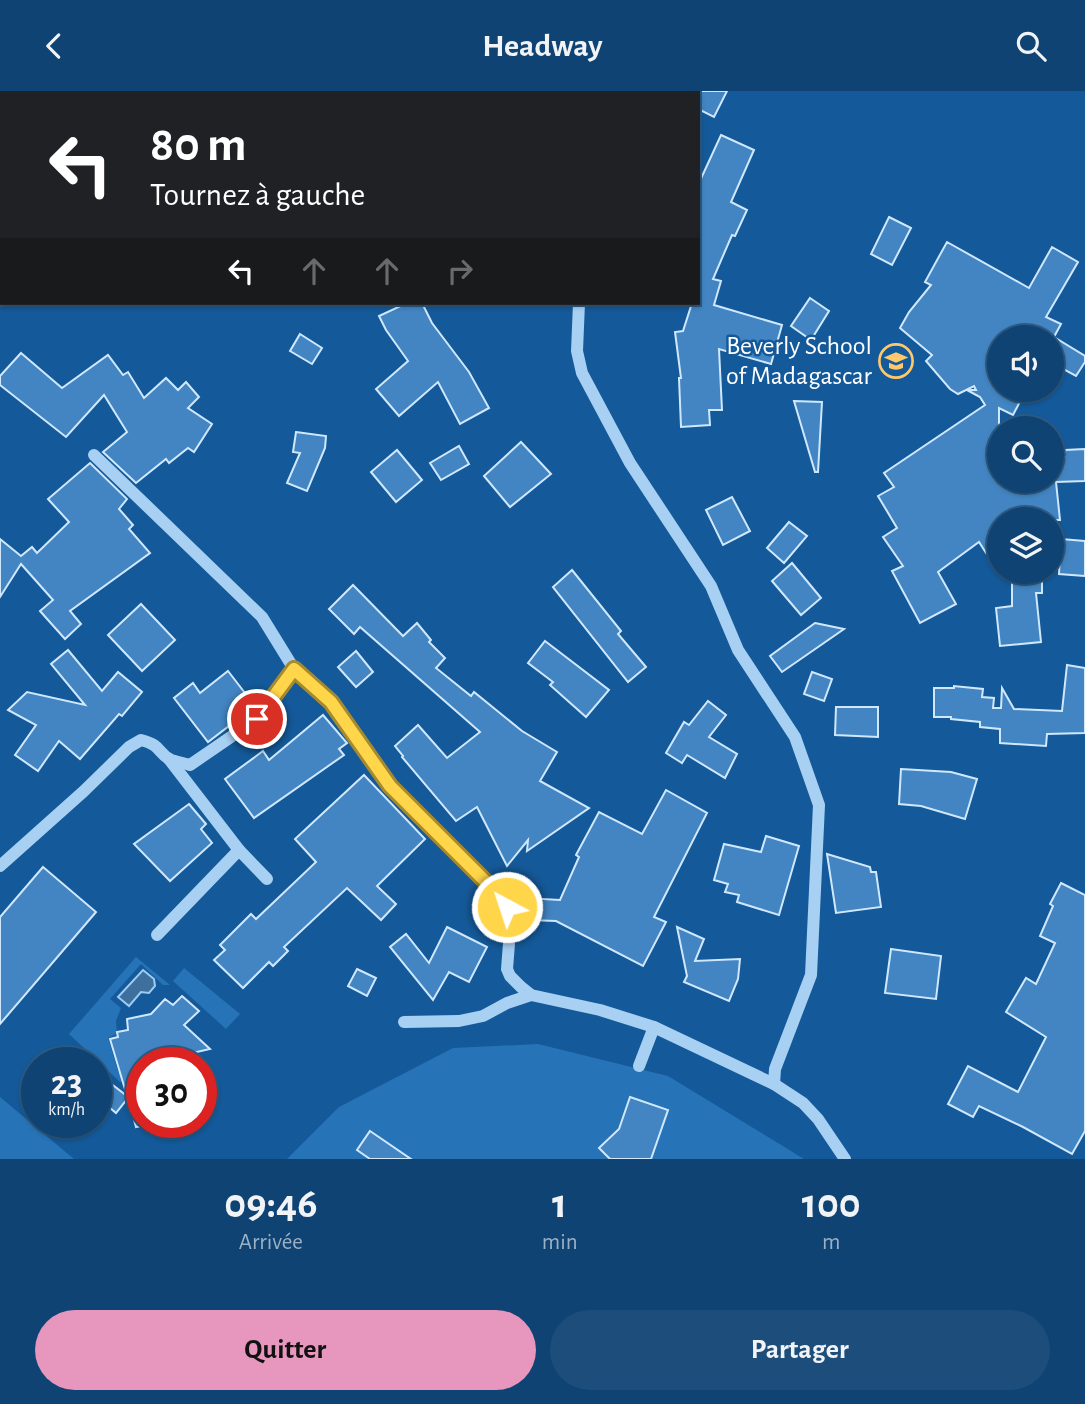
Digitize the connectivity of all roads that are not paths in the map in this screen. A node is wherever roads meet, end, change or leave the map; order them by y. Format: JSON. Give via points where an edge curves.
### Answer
{"nodes":[{"id":1,"x":579,"y":305,"type":"edge"},
{"id":2,"x":94,"y":455,"type":"dead end"},
{"id":3,"x":294,"y":669,"type":"junction"},
{"id":4,"x":169,"y":759,"type":"junction"},
{"id":5,"x":239,"y":850,"type":"junction"},
{"id":6,"x":0,"y":866,"type":"edge"},
{"id":7,"x":267,"y":879,"type":"dead end"},
{"id":8,"x":157,"y":935,"type":"dead end"},
{"id":9,"x":531,"y":995,"type":"junction"},
{"id":10,"x":404,"y":1022,"type":"dead end"},
{"id":11,"x":654,"y":1027,"type":"junction"},
{"id":12,"x":639,"y":1066,"type":"dead end"},
{"id":13,"x":774,"y":1084,"type":"junction"},
{"id":14,"x":845,"y":1159,"type":"edge"}],
"edges":[{"from":1,"to":13,"type":"street","via":[[577,351],[582,373],[630,463],[711,586],[738,650],[795,737],[820,805],[811,975],[775,1069]]},
{"from":2,"to":3,"type":"street","via":[[262,617]]},
{"from":3,"to":4,"type":"street","via":[[257,719],[190,765]]},
{"from":3,"to":9,"type":"street","via":[[331,702],[390,786],[503,899],[511,918],[507,969]]},
{"from":4,"to":5,"type":"street"},
{"from":4,"to":6,"type":"street","via":[[151,742],[141,740],[129,747]]},
{"from":5,"to":7,"type":"street"},
{"from":5,"to":8,"type":"street"},
{"from":9,"to":10,"type":"street","via":[[483,1016]]},
{"from":9,"to":11,"type":"street"},
{"from":11,"to":12,"type":"street"},
{"from":11,"to":13,"type":"street"},
{"from":13,"to":14,"type":"street","via":[[803,1103]]}]}
